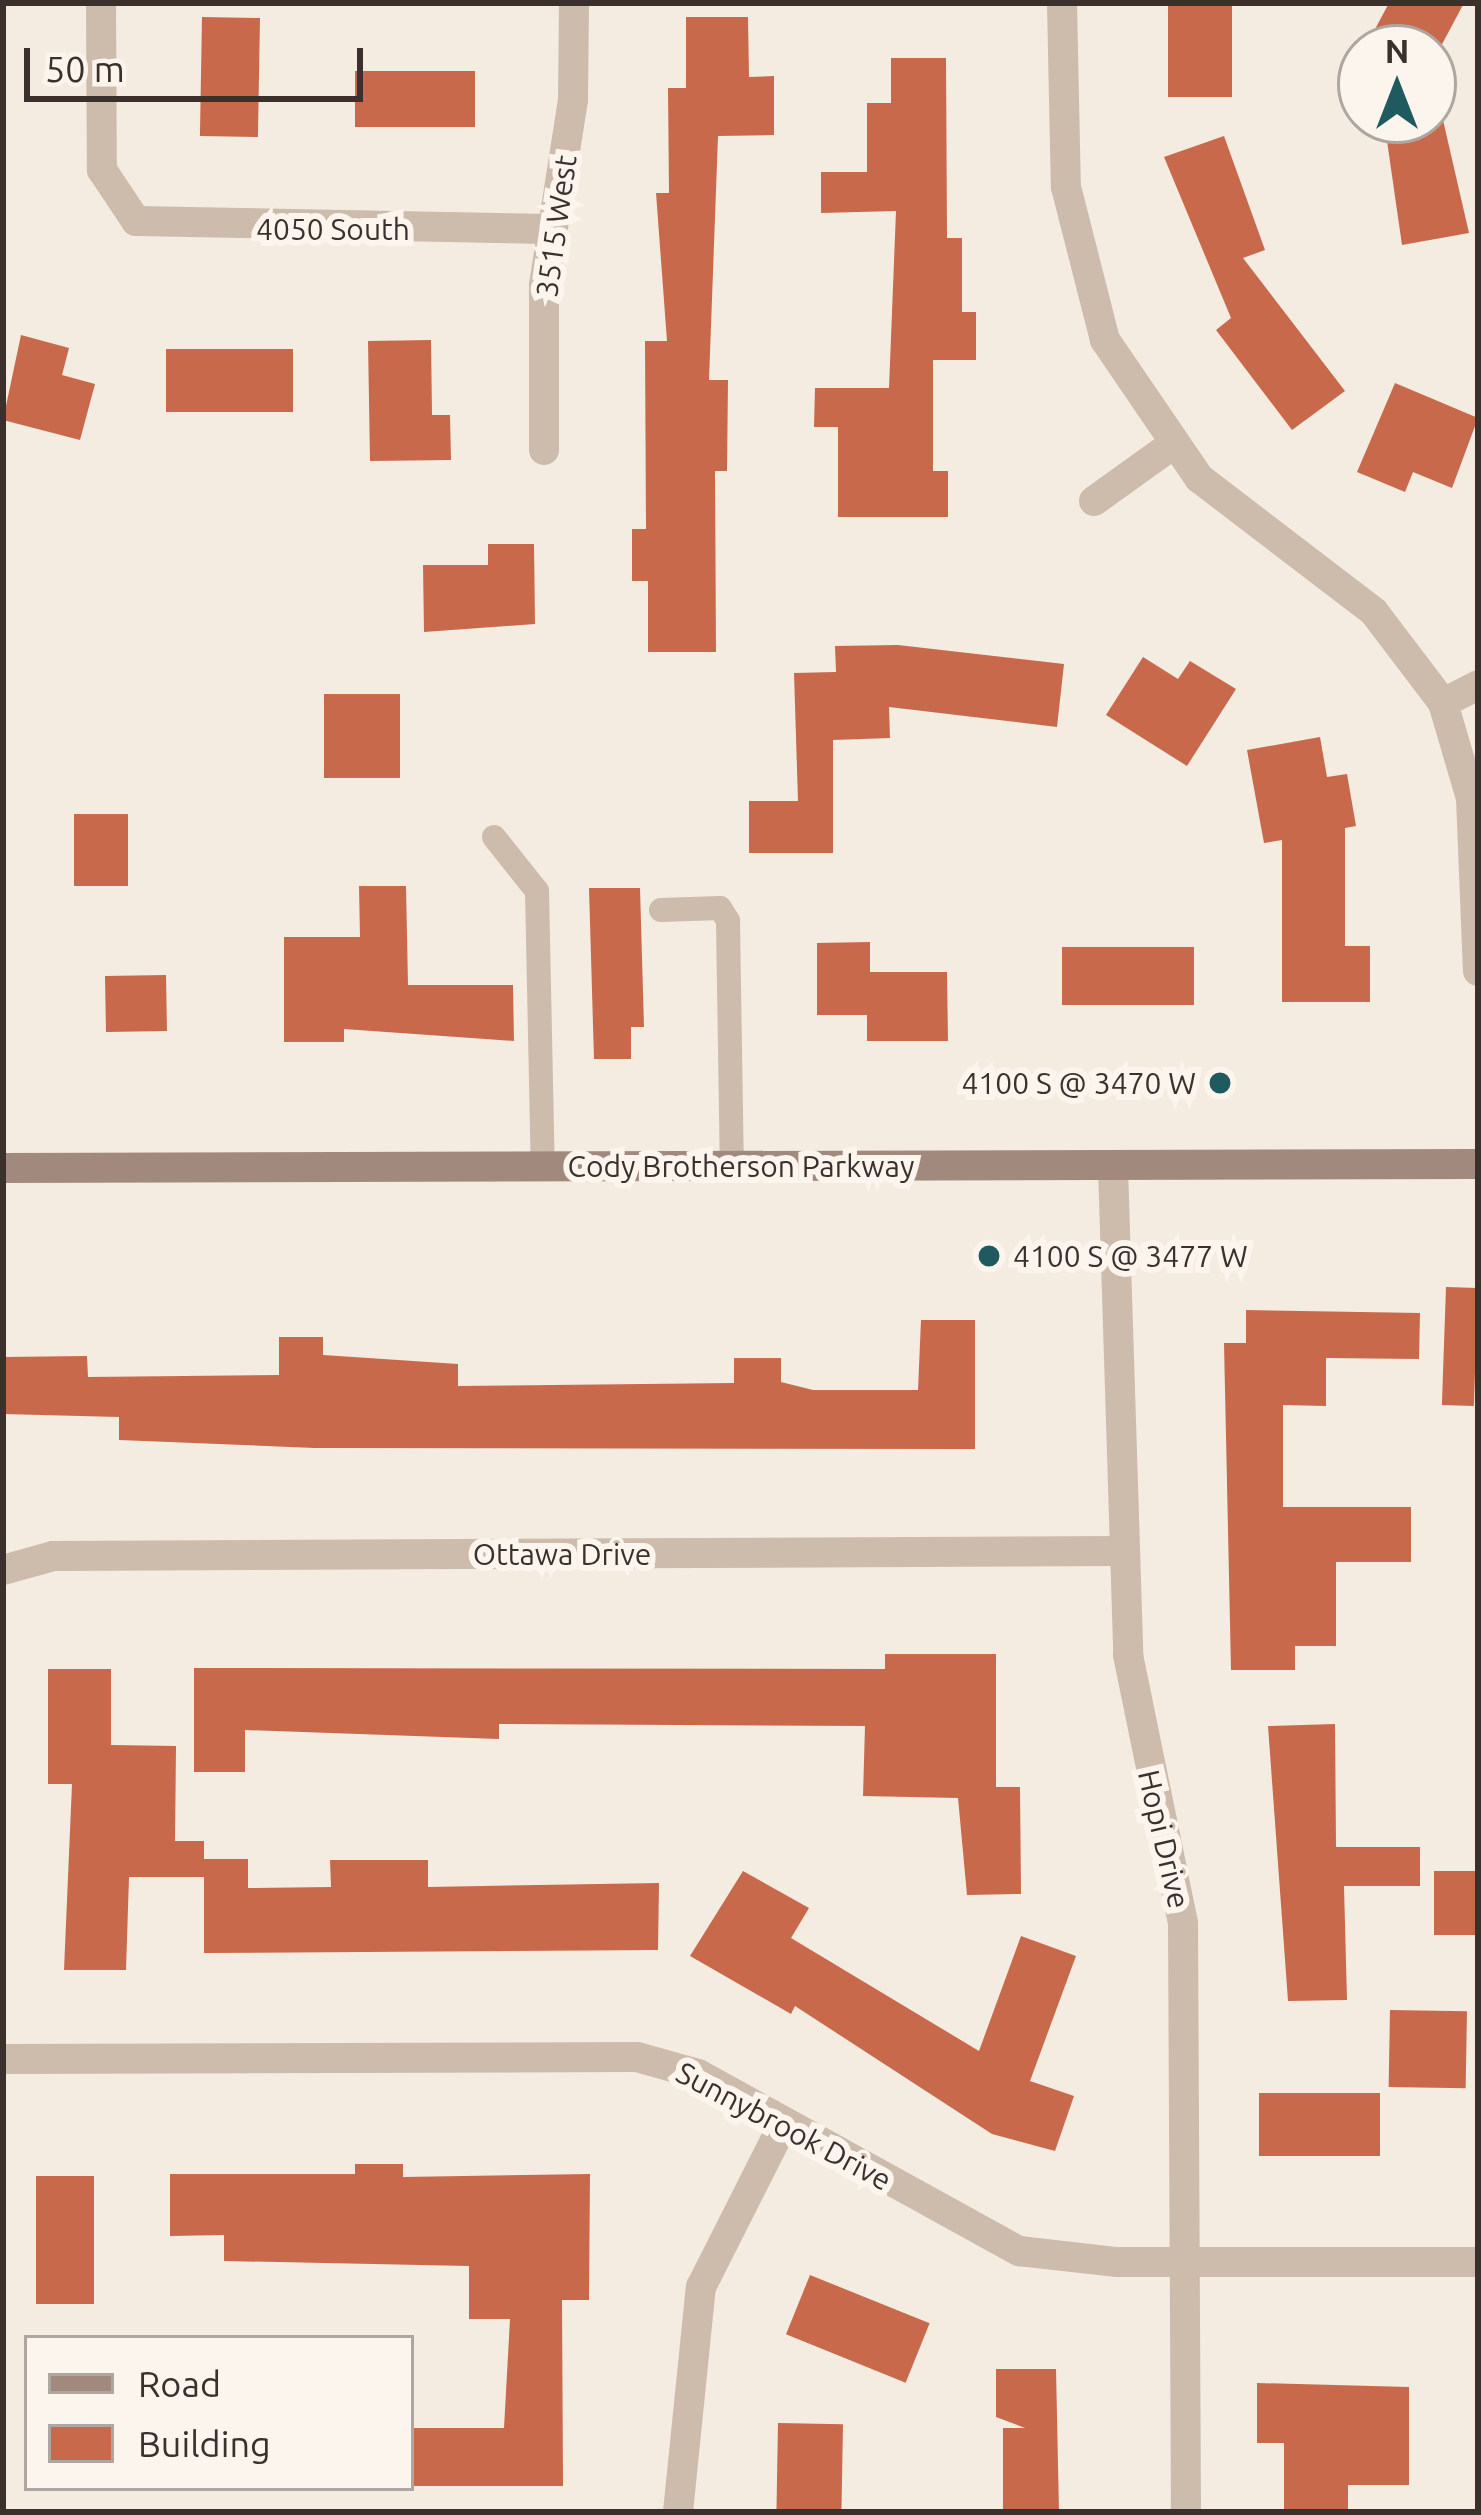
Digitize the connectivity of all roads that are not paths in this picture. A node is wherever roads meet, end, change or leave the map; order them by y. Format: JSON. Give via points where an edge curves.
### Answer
{"nodes":[{"id":1,"x":101,"y":3,"type":"edge"},
{"id":2,"x":574,"y":3,"type":"edge"},
{"id":3,"x":1061,"y":3,"type":"edge"},
{"id":4,"x":551,"y":229,"type":"junction"},
{"id":5,"x":1172,"y":446,"type":"junction"},
{"id":6,"x":544,"y":450,"type":"dead end"},
{"id":7,"x":1094,"y":501,"type":"dead end"},
{"id":8,"x":1478,"y":685,"type":"edge"},
{"id":9,"x":1442,"y":703,"type":"junction"},
{"id":10,"x":494,"y":837,"type":"dead end"},
{"id":11,"x":661,"y":910,"type":"dead end"},
{"id":12,"x":1478,"y":971,"type":"edge"},
{"id":13,"x":1478,"y":1150,"type":"edge"},
{"id":14,"x":1478,"y":1164,"type":"edge"},
{"id":15,"x":543,"y":1166,"type":"junction"},
{"id":16,"x":732,"y":1166,"type":"junction"},
{"id":17,"x":1113,"y":1167,"type":"junction"},
{"id":18,"x":3,"y":1168,"type":"edge"},
{"id":19,"x":1123,"y":1551,"type":"junction"},
{"id":20,"x":3,"y":1570,"type":"edge"},
{"id":21,"x":3,"y":2059,"type":"edge"},
{"id":22,"x":784,"y":2125,"type":"junction"},
{"id":23,"x":1478,"y":2261,"type":"edge"},
{"id":24,"x":1185,"y":2262,"type":"junction"},
{"id":25,"x":678,"y":2512,"type":"edge"},
{"id":26,"x":1186,"y":2512,"type":"edge"}],
"edges":[{"from":1,"to":4,"type":"street","name":"4050 South","via":[[102,170],[119,209],[181,228]]},
{"from":2,"to":4,"type":"street","name":"3515 West","via":[[571,118]]},
{"from":3,"to":5,"type":"street","via":[[1063,151],[1079,264],[1105,340]]},
{"from":4,"to":6,"type":"street","name":"3515 West"},
{"from":5,"to":7,"type":"street"},
{"from":5,"to":9,"type":"street","via":[[1228,508],[1374,612]]},
{"from":8,"to":9,"type":"street"},
{"from":9,"to":12,"type":"street","via":[[1471,798]]},
{"from":10,"to":15,"type":"lane","via":[[537,891]]},
{"from":11,"to":16,"type":"lane","via":[[719,908],[728,921]]},
{"from":13,"to":14,"type":"street"},
{"from":14,"to":17,"type":"main road","name":"Cody Brotherson Parkway"},
{"from":15,"to":16,"type":"main road","name":"Cody Brotherson Parkway"},
{"from":15,"to":18,"type":"main road","name":"Cody Brotherson Parkway"},
{"from":16,"to":17,"type":"main road","name":"Cody Brotherson Parkway"},
{"from":17,"to":19,"type":"street","name":"Hopi Drive"},
{"from":19,"to":20,"type":"street","name":"Ottawa Drive","via":[[53,1556]]},
{"from":19,"to":24,"type":"street","name":"Hopi Drive","via":[[1132,1694],[1183,1923]]},
{"from":21,"to":22,"type":"street","name":"Sunnybrook Drive","via":[[637,2057],[698,2074]]},
{"from":22,"to":24,"type":"street","name":"Sunnybrook Drive","via":[[1019,2251]]},
{"from":22,"to":25,"type":"street","via":[[701,2287]]},
{"from":23,"to":24,"type":"street","name":"Sunnybrook Drive"},
{"from":24,"to":26,"type":"street","name":"Hopi Drive"}]}
